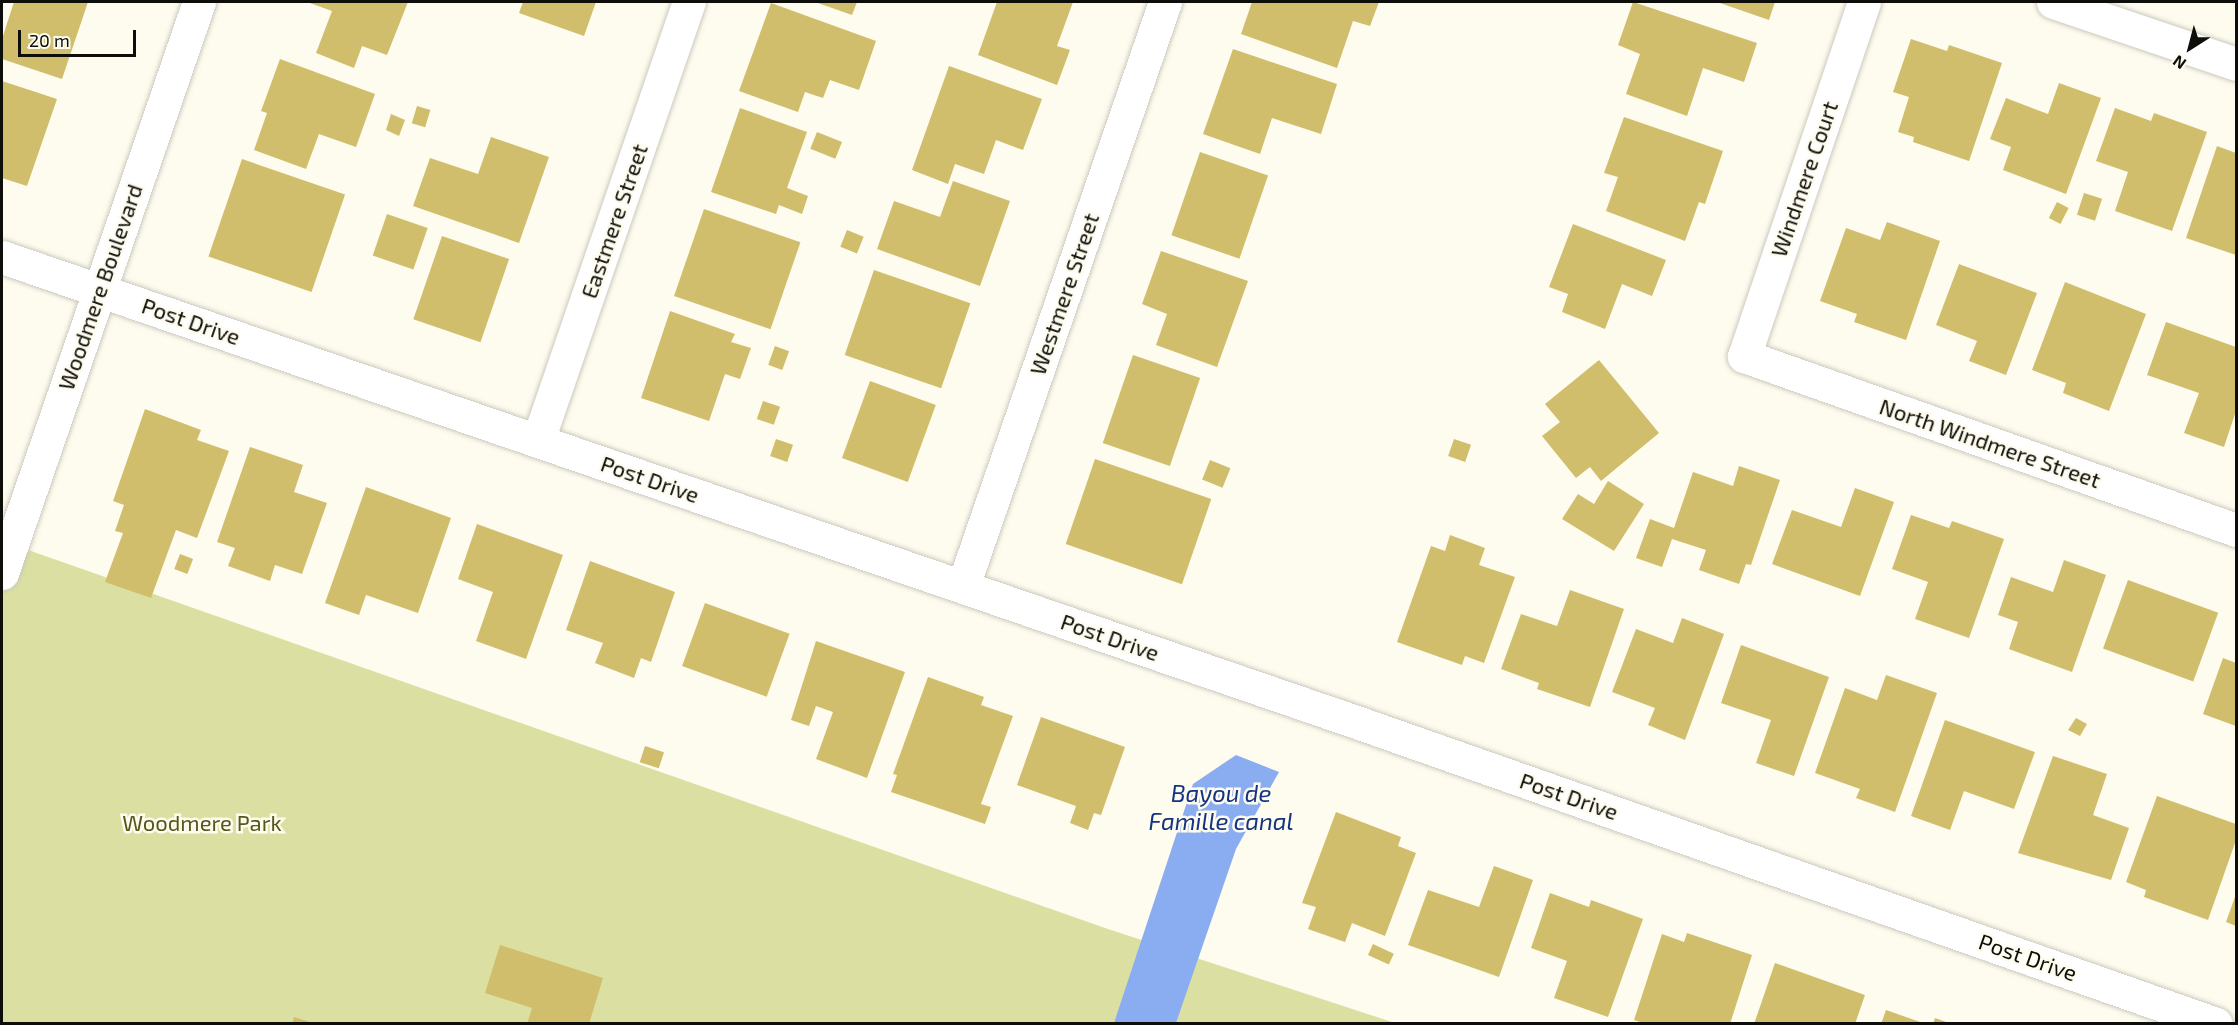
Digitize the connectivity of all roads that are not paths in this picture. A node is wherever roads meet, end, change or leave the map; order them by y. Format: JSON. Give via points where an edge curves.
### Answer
{"nodes":[{"id":1,"x":199,"y":2,"type":"edge"},
{"id":2,"x":689,"y":2,"type":"edge"},
{"id":3,"x":1165,"y":2,"type":"edge"},
{"id":4,"x":1864,"y":2,"type":"edge"},
{"id":5,"x":2053,"y":2,"type":"edge"},
{"id":6,"x":2236,"y":64,"type":"edge"},
{"id":7,"x":2,"y":256,"type":"edge"},
{"id":8,"x":99,"y":290,"type":"junction"},
{"id":9,"x":1744,"y":356,"type":"joint"},
{"id":10,"x":538,"y":440,"type":"junction"},
{"id":11,"x":2236,"y":530,"type":"edge"},
{"id":12,"x":2,"y":573,"type":"edge"},
{"id":13,"x":963,"y":586,"type":"junction"},
{"id":14,"x":2216,"y":1023,"type":"edge"}],
"edges":[{"from":1,"to":8,"type":"street","name":"Woodmere Boulevard"},
{"from":2,"to":10,"type":"street","name":"Eastmere Street"},
{"from":3,"to":13,"type":"street","name":"Westmere Street"},
{"from":4,"to":9,"type":"street","name":"Windmere Court"},
{"from":5,"to":6,"type":"street"},
{"from":7,"to":8,"type":"street","name":"Post Drive"},
{"from":8,"to":10,"type":"street","name":"Post Drive"},
{"from":8,"to":12,"type":"street","name":"Woodmere Boulevard"},
{"from":9,"to":11,"type":"street","name":"North Windmere Street"},
{"from":10,"to":13,"type":"street","name":"Post Drive"},
{"from":13,"to":14,"type":"street","name":"Post Drive"}]}
